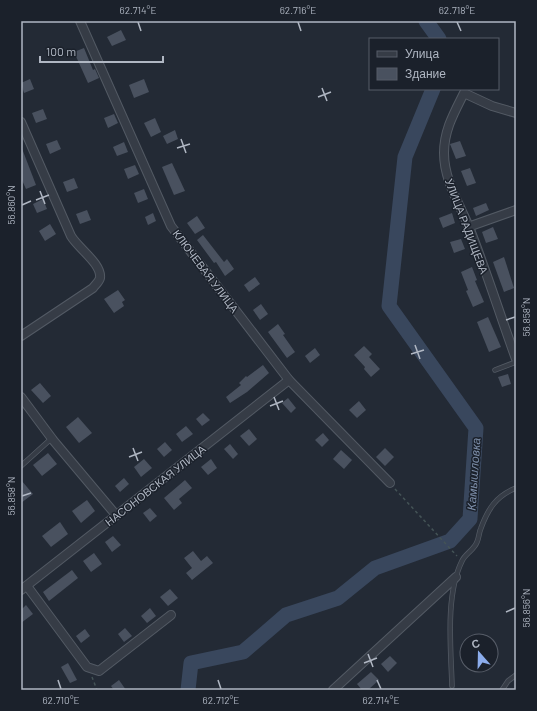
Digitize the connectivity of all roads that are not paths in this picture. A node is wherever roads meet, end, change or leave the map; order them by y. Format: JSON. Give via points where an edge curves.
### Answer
{"nodes":[{"id":1,"x":80,"y":21,"type":"edge"},
{"id":2,"x":516,"y":113,"type":"edge"},
{"id":3,"x":21,"y":122,"type":"edge"},
{"id":4,"x":516,"y":210,"type":"edge"},
{"id":5,"x":468,"y":227,"type":"junction"},
{"id":6,"x":21,"y":336,"type":"edge"},
{"id":7,"x":516,"y":359,"type":"edge"},
{"id":8,"x":516,"y":362,"type":"edge"},
{"id":9,"x":495,"y":370,"type":"dead end"},
{"id":10,"x":289,"y":380,"type":"junction"},
{"id":11,"x":21,"y":398,"type":"edge"},
{"id":12,"x":52,"y":438,"type":"junction"},
{"id":13,"x":21,"y":466,"type":"edge"},
{"id":14,"x":390,"y":483,"type":"road end"},
{"id":15,"x":516,"y":488,"type":"edge"},
{"id":16,"x":116,"y":515,"type":"junction"},
{"id":17,"x":456,"y":577,"type":"junction"},
{"id":18,"x":24,"y":588,"type":"edge"},
{"id":19,"x":171,"y":615,"type":"dead end"},
{"id":20,"x":516,"y":675,"type":"edge"},
{"id":21,"x":452,"y":686,"type":"dead end"},
{"id":22,"x":333,"y":690,"type":"edge"},
{"id":23,"x":502,"y":690,"type":"edge"}],
"edges":[{"from":1,"to":10,"type":"street","name":"КЛЮЧЕВАЯ УЛИЦА","via":[[171,226]]},
{"from":2,"to":5,"type":"street","name":"УЛИЦА РАДИЩЕВА","via":[[492,106],[464,93],[448,126],[444,153],[446,169],[453,195]]},
{"from":3,"to":6,"type":"street","via":[[71,236],[94,263],[100,279],[92,288]]},
{"from":4,"to":5,"type":"street"},
{"from":5,"to":7,"type":"street","name":"УЛИЦА РАДИЩЕВА"},
{"from":8,"to":9,"type":"lane"},
{"from":10,"to":14,"type":"street","name":"КЛЮЧЕВАЯ УЛИЦА"},
{"from":10,"to":16,"type":"street","name":"НАСОНОВСКАЯ УЛИЦА"},
{"from":11,"to":12,"type":"street"},
{"from":12,"to":13,"type":"lane"},
{"from":12,"to":16,"type":"street"},
{"from":15,"to":17,"type":"lane","via":[[492,504],[480,528],[476,544],[462,560]]},
{"from":16,"to":18,"type":"street","name":"НАСОНОВСКАЯ УЛИЦА"},
{"from":17,"to":21,"type":"lane","via":[[451,604]]},
{"from":17,"to":22,"type":"street"},
{"from":18,"to":19,"type":"street","via":[[87,666],[99,671]]},
{"from":20,"to":23,"type":"lane"}]}
